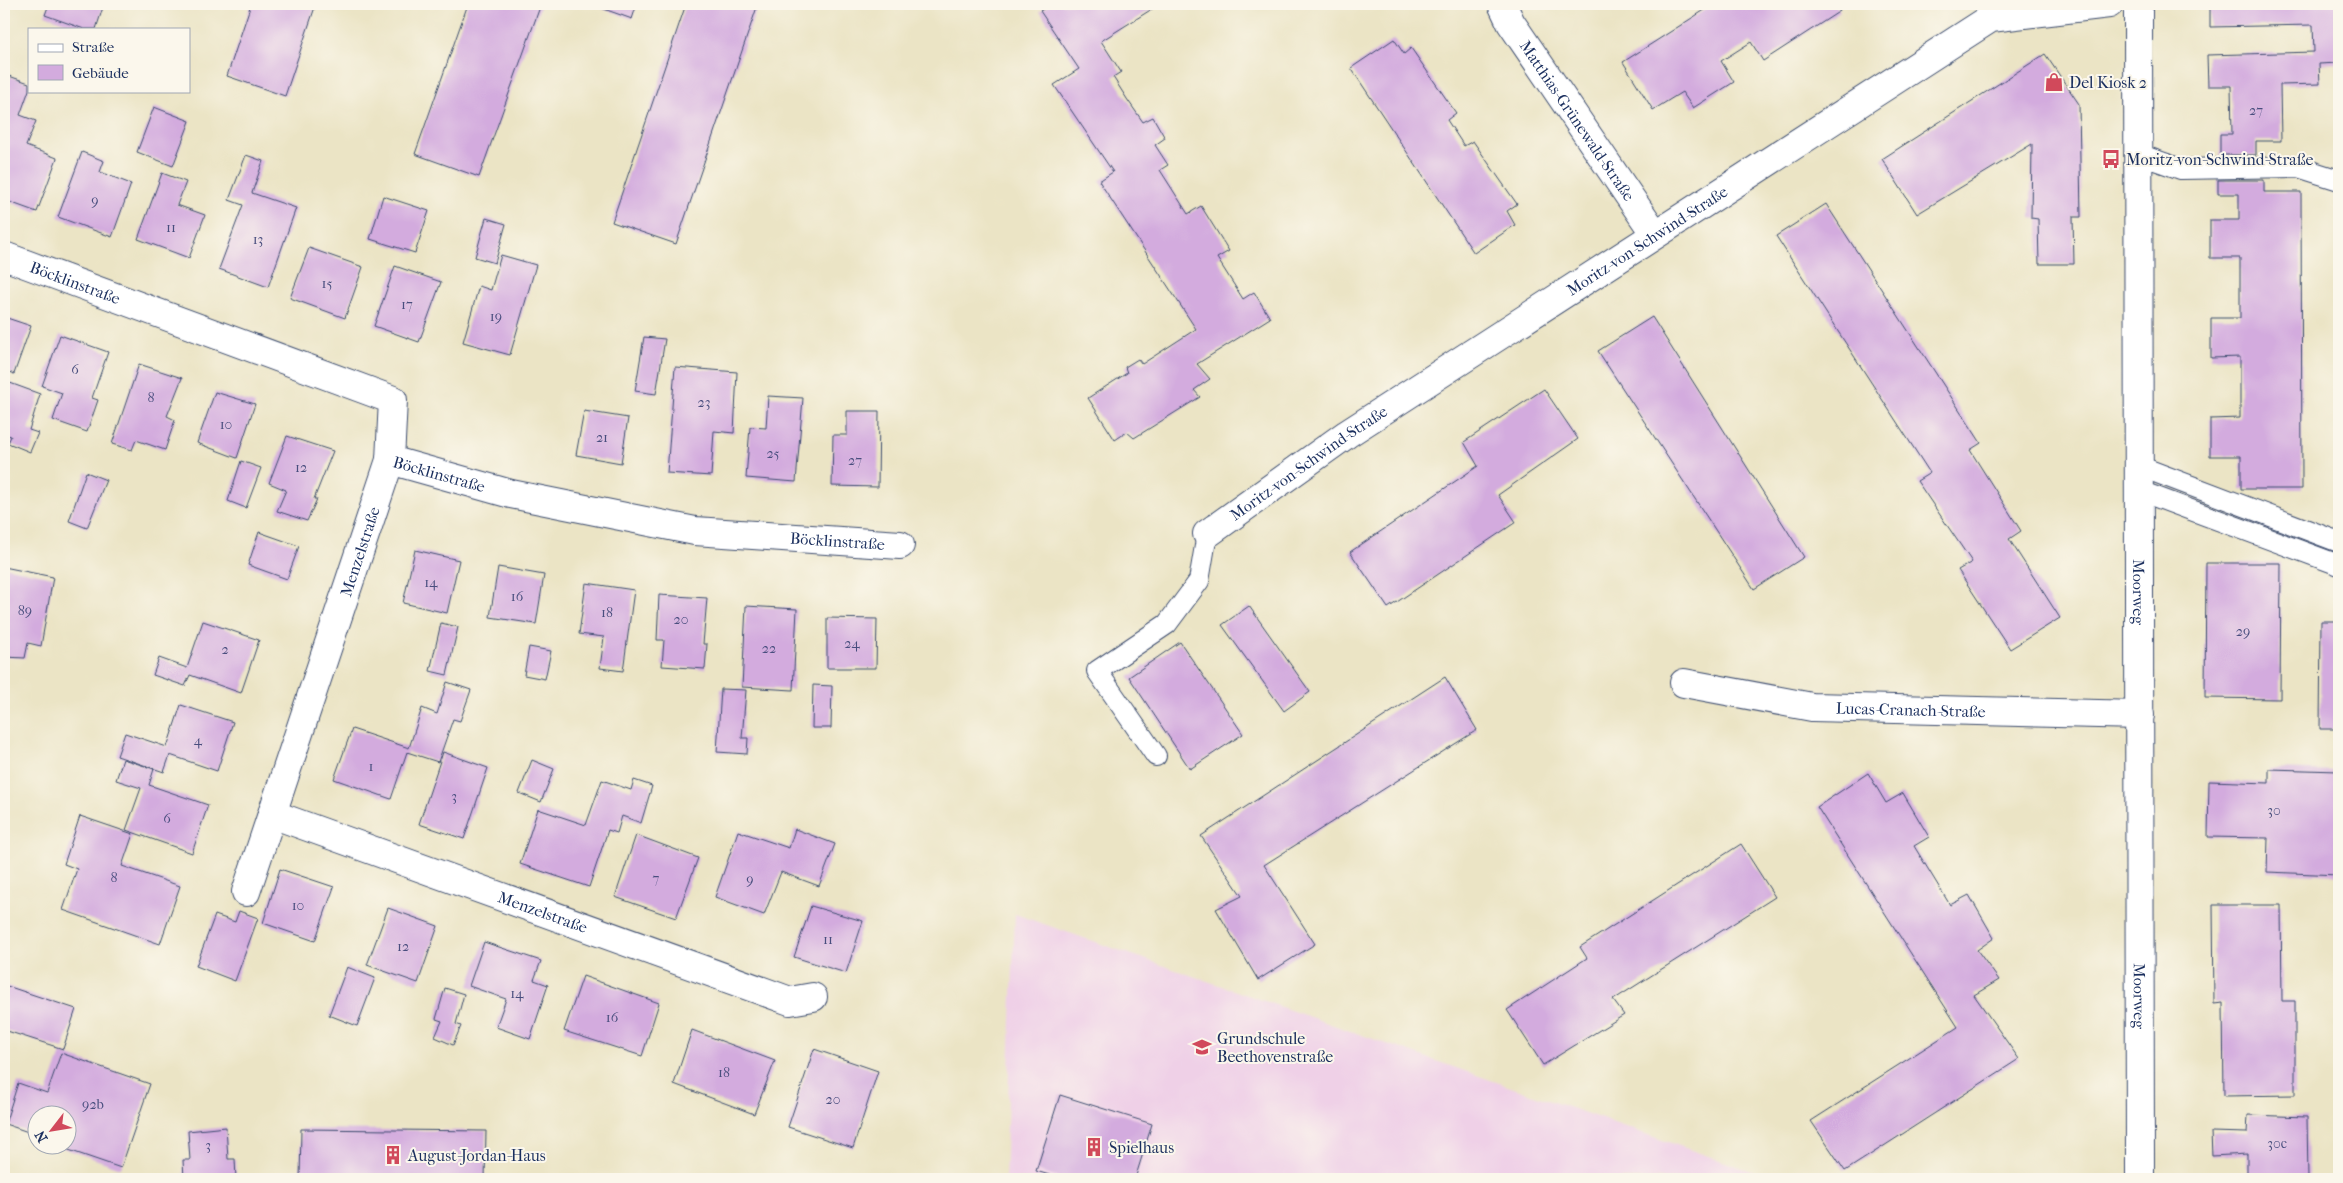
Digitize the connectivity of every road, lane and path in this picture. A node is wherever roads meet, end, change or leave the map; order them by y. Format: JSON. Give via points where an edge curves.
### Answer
{"nodes":[{"id":1,"x":1502,"y":4,"type":"edge"},
{"id":2,"x":2109,"y":4,"type":"edge"},
{"id":3,"x":2138,"y":4,"type":"edge"},
{"id":4,"x":2138,"y":154,"type":"junction"},
{"id":5,"x":2339,"y":180,"type":"edge"},
{"id":6,"x":1655,"y":234,"type":"junction"},
{"id":7,"x":4,"y":256,"type":"edge"},
{"id":8,"x":390,"y":460,"type":"junction"},
{"id":9,"x":2140,"y":478,"type":"junction"},
{"id":10,"x":1207,"y":534,"type":"joint"},
{"id":11,"x":2339,"y":542,"type":"edge"},
{"id":12,"x":900,"y":545,"type":"dead end"},
{"id":13,"x":2339,"y":565,"type":"edge"},
{"id":14,"x":1684,"y":683,"type":"dead end"},
{"id":15,"x":2140,"y":715,"type":"junction"},
{"id":16,"x":1156,"y":756,"type":"dead end"},
{"id":17,"x":272,"y":814,"type":"junction"},
{"id":18,"x":246,"y":892,"type":"dead end"},
{"id":19,"x":813,"y":997,"type":"dead end"},
{"id":20,"x":2140,"y":1179,"type":"edge"}],
"edges":[{"from":1,"to":6,"type":"street","name":"Matthias-Grünewald-Straße","via":[[1511,23]]},
{"from":2,"to":6,"type":"street","name":"Moritz-von-Schwind-Straße","via":[[1991,18]]},
{"from":3,"to":4,"type":"street","name":"Moorweg"},
{"from":4,"to":5,"type":"lane","via":[[2181,169],[2298,167]]},
{"from":4,"to":9,"type":"street","name":"Moorweg"},
{"from":6,"to":10,"type":"street","name":"Moritz-von-Schwind-Straße","via":[[1347,434]]},
{"from":7,"to":8,"type":"street","name":"Böcklinstraße","via":[[393,400]]},
{"from":8,"to":12,"type":"street","name":"Böcklinstraße","via":[[511,494],[695,531]]},
{"from":8,"to":17,"type":"street","name":"Menzelstraße"},
{"from":9,"to":11,"type":"lane"},
{"from":9,"to":13,"type":"lane"},
{"from":9,"to":15,"type":"street","name":"Moorweg"},
{"from":10,"to":16,"type":"lane","via":[[1199,581],[1167,624],[1097,671]]},
{"from":14,"to":15,"type":"street","name":"Lucas-Cranach-Straße","via":[[1812,707]]},
{"from":15,"to":20,"type":"street","name":"Moorweg"},
{"from":17,"to":18,"type":"street","name":"Menzelstraße"},
{"from":17,"to":19,"type":"street","name":"Menzelstraße","via":[[790,1001]]}]}
